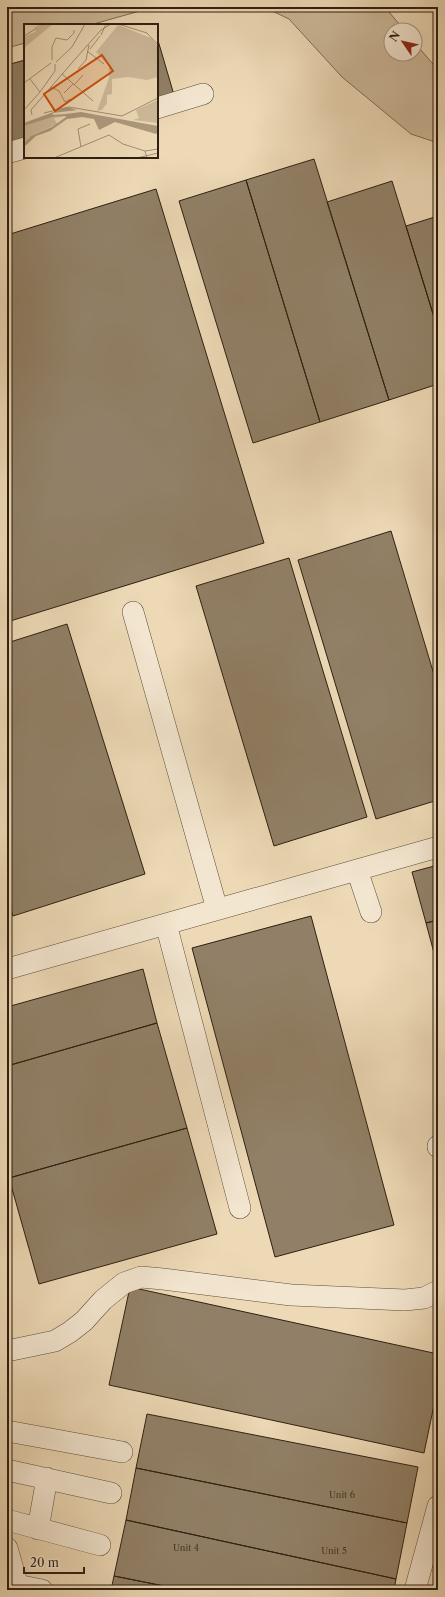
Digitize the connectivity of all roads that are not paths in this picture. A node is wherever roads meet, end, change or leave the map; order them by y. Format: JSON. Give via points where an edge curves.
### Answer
{"nodes":[{"id":1,"x":203,"y":94,"type":"dead end"},
{"id":2,"x":158,"y":108,"type":"edge"},
{"id":3,"x":24,"y":148,"type":"edge"},
{"id":4,"x":7,"y":153,"type":"edge"},
{"id":5,"x":133,"y":612,"type":"dead end"},
{"id":6,"x":438,"y":847,"type":"edge"},
{"id":7,"x":357,"y":870,"type":"junction"},
{"id":8,"x":217,"y":909,"type":"junction"},
{"id":9,"x":371,"y":912,"type":"dead end"},
{"id":10,"x":166,"y":924,"type":"junction"},
{"id":11,"x":7,"y":969,"type":"edge"},
{"id":12,"x":240,"y":1208,"type":"dead end"},
{"id":13,"x":438,"y":1291,"type":"edge"},
{"id":14,"x":7,"y":1351,"type":"edge"},
{"id":15,"x":7,"y":1431,"type":"edge"},
{"id":16,"x":122,"y":1452,"type":"dead end"},
{"id":17,"x":7,"y":1470,"type":"edge"},
{"id":18,"x":47,"y":1478,"type":"junction"},
{"id":19,"x":111,"y":1493,"type":"dead end"},
{"id":20,"x":438,"y":1506,"type":"edge"},
{"id":21,"x":7,"y":1520,"type":"edge"},
{"id":22,"x":38,"y":1528,"type":"junction"},
{"id":23,"x":100,"y":1545,"type":"dead end"},
{"id":24,"x":7,"y":1548,"type":"edge"},
{"id":25,"x":18,"y":1588,"type":"edge"},
{"id":26,"x":42,"y":1590,"type":"edge"},
{"id":27,"x":416,"y":1590,"type":"edge"}],
"edges":[{"from":1,"to":2,"type":"street"},
{"from":3,"to":4,"type":"street"},
{"from":5,"to":8,"type":"street"},
{"from":6,"to":7,"type":"street"},
{"from":7,"to":8,"type":"street"},
{"from":7,"to":9,"type":"street"},
{"from":8,"to":10,"type":"street"},
{"from":10,"to":11,"type":"street"},
{"from":10,"to":12,"type":"street"},
{"from":13,"to":14,"type":"street","via":[[424,1298],[405,1300],[291,1295],[141,1277],[124,1283],[103,1300],[84,1322],[55,1341]]},
{"from":15,"to":16,"type":"street"},
{"from":17,"to":18,"type":"street"},
{"from":18,"to":19,"type":"street"},
{"from":18,"to":22,"type":"street"},
{"from":20,"to":27,"type":"street"},
{"from":21,"to":22,"type":"street"},
{"from":22,"to":23,"type":"street"},
{"from":24,"to":25,"type":"street"},
{"from":25,"to":26,"type":"street"}]}
